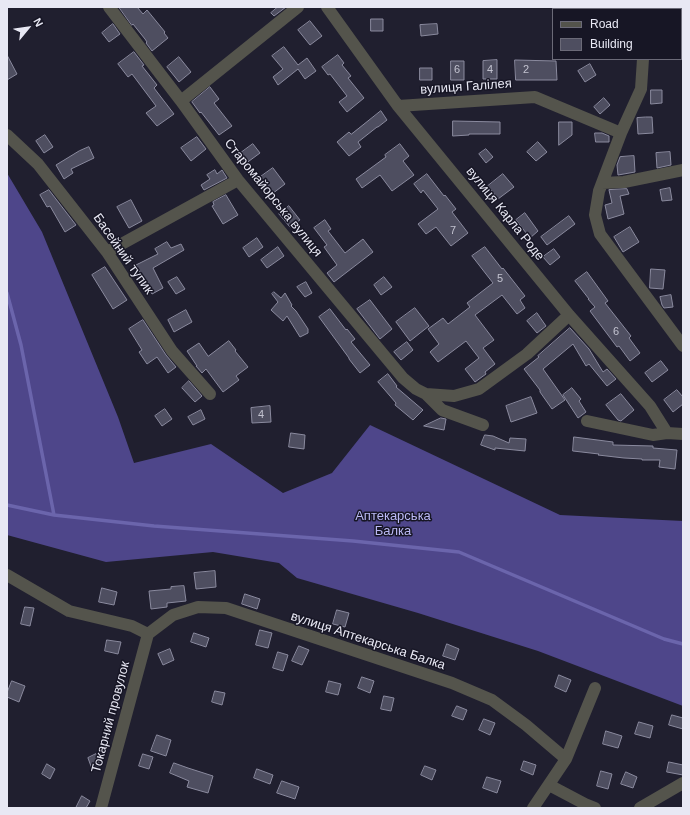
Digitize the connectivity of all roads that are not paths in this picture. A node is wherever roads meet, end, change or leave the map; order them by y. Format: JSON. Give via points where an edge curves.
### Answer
{"nodes":[{"id":1,"x":110,"y":7,"type":"edge"},
{"id":2,"x":298,"y":7,"type":"edge"},
{"id":3,"x":327,"y":7,"type":"edge"},
{"id":4,"x":642,"y":60,"type":"edge"},
{"id":5,"x":181,"y":101,"type":"junction"},
{"id":6,"x":398,"y":106,"type":"junction"},
{"id":7,"x":621,"y":133,"type":"junction"},
{"id":8,"x":7,"y":135,"type":"edge"},
{"id":9,"x":683,"y":170,"type":"edge"},
{"id":10,"x":238,"y":180,"type":"junction"},
{"id":11,"x":602,"y":183,"type":"junction"},
{"id":12,"x":107,"y":252,"type":"junction"},
{"id":13,"x":569,"y":315,"type":"junction"},
{"id":14,"x":683,"y":346,"type":"edge"},
{"id":15,"x":210,"y":394,"type":"dead end"},
{"id":16,"x":426,"y":394,"type":"junction"},
{"id":17,"x":587,"y":422,"type":"dead end"},
{"id":18,"x":483,"y":424,"type":"dead end"},
{"id":19,"x":667,"y":433,"type":"junction"},
{"id":20,"x":683,"y":434,"type":"edge"},
{"id":21,"x":7,"y":575,"type":"edge"},
{"id":22,"x":148,"y":634,"type":"junction"},
{"id":23,"x":595,"y":688,"type":"dead end"},
{"id":24,"x":566,"y":759,"type":"junction"},
{"id":25,"x":683,"y":784,"type":"edge"},
{"id":26,"x":549,"y":785,"type":"junction"},
{"id":27,"x":101,"y":808,"type":"edge"},
{"id":28,"x":533,"y":808,"type":"edge"},
{"id":29,"x":595,"y":808,"type":"edge"},
{"id":30,"x":640,"y":808,"type":"edge"}],
"edges":[{"from":1,"to":5,"type":"street","name":"Старомайорська вулиця"},
{"from":2,"to":5,"type":"street"},
{"from":3,"to":6,"type":"street","name":"вулиця Карла Роде"},
{"from":4,"to":7,"type":"street","via":[[641,89]]},
{"from":5,"to":10,"type":"street","name":"Старомайорська вулиця"},
{"from":6,"to":7,"type":"street","name":"вулиця Галілея","via":[[535,97]]},
{"from":6,"to":13,"type":"street","name":"вулиця Карла Роде"},
{"from":7,"to":11,"type":"street"},
{"from":8,"to":12,"type":"street","name":"Басейний тупик","via":[[38,164]]},
{"from":9,"to":11,"type":"street","via":[[624,182]]},
{"from":10,"to":12,"type":"street"},
{"from":10,"to":16,"type":"street","name":"Старомайорська вулиця","via":[[403,378]]},
{"from":11,"to":14,"type":"street","via":[[594,215],[600,234]]},
{"from":12,"to":15,"type":"street","name":"Басейний тупик","via":[[172,351]]},
{"from":13,"to":16,"type":"street","name":"Старомайорська вулиця","via":[[527,354],[479,389],[454,396]]},
{"from":13,"to":19,"type":"street","name":"вулиця Карла Роде","via":[[650,406]]},
{"from":16,"to":18,"type":"street","name":"Старомайорська вулиця","via":[[442,410]]},
{"from":17,"to":19,"type":"street","via":[[653,435]]},
{"from":19,"to":20,"type":"street"},
{"from":21,"to":22,"type":"street","via":[[69,611],[132,626]]},
{"from":22,"to":24,"type":"street","name":"вулиця Аптекарська Балка","via":[[173,615],[198,607],[226,608],[452,683],[492,700]]},
{"from":22,"to":27,"type":"street","name":"Токарний провулок"},
{"from":23,"to":24,"type":"street"},
{"from":24,"to":26,"type":"street"},
{"from":25,"to":30,"type":"street"},
{"from":26,"to":28,"type":"street"},
{"from":26,"to":29,"type":"street"}]}
